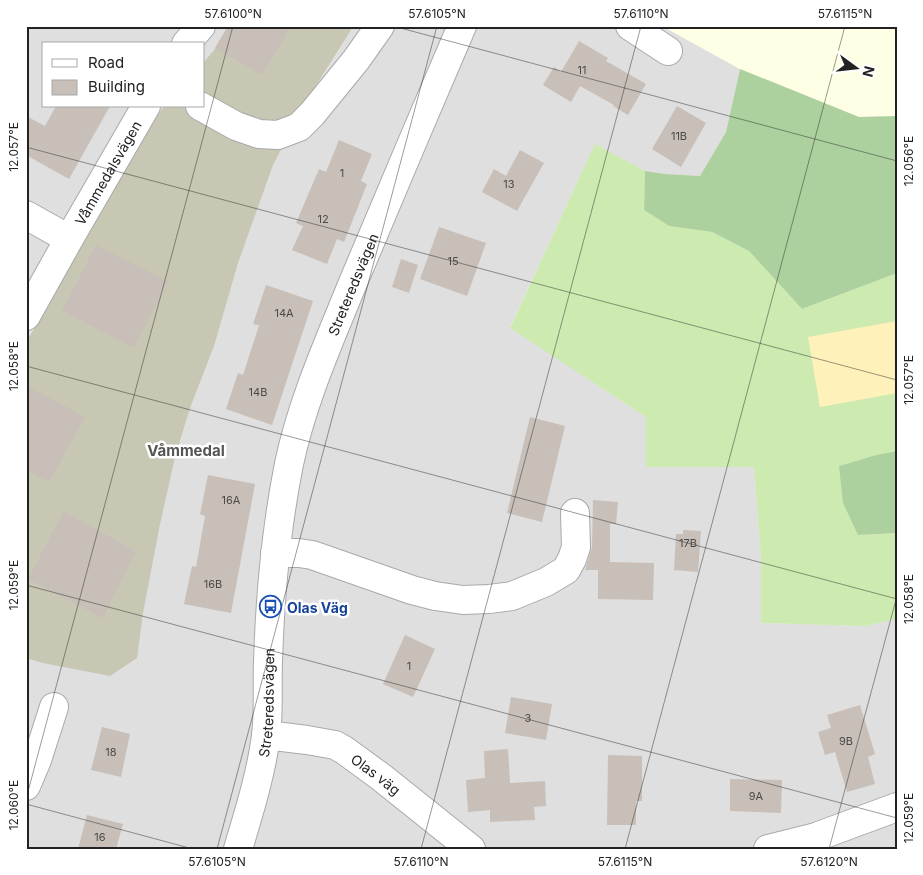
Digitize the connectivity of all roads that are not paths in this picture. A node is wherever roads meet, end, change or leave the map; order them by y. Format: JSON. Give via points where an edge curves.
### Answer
{"nodes":[{"id":1,"x":201,"y":26,"type":"edge"},
{"id":2,"x":380,"y":26,"type":"edge"},
{"id":3,"x":462,"y":26,"type":"edge"},
{"id":4,"x":630,"y":26,"type":"edge"},
{"id":5,"x":188,"y":42,"type":"edge"},
{"id":6,"x":668,"y":51,"type":"dead end"},
{"id":7,"x":145,"y":108,"type":"edge"},
{"id":8,"x":204,"y":108,"type":"edge"},
{"id":9,"x":26,"y":215,"type":"edge"},
{"id":10,"x":69,"y":239,"type":"junction"},
{"id":11,"x":26,"y":316,"type":"edge"},
{"id":12,"x":575,"y":513,"type":"dead end"},
{"id":13,"x":275,"y":553,"type":"junction"},
{"id":14,"x":54,"y":707,"type":"dead end"},
{"id":15,"x":266,"y":735,"type":"junction"},
{"id":16,"x":26,"y":786,"type":"edge"},
{"id":17,"x":897,"y":807,"type":"edge"},
{"id":18,"x":858,"y":822,"type":"junction"},
{"id":19,"x":897,"y":824,"type":"edge"},
{"id":20,"x":238,"y":849,"type":"edge"},
{"id":21,"x":471,"y":849,"type":"edge"},
{"id":22,"x":768,"y":849,"type":"edge"}],
"edges":[{"from":1,"to":5,"type":"street"},
{"from":2,"to":8,"type":"street","via":[[356,60],[299,127],[278,135],[259,134],[236,126]]},
{"from":3,"to":13,"type":"street","name":"Streteredsvägen","via":[[315,376],[290,463]]},
{"from":4,"to":6,"type":"street"},
{"from":7,"to":10,"type":"street","name":"Våmmedalsvägen"},
{"from":9,"to":10,"type":"street","name":"Våmmedalsvägen"},
{"from":10,"to":11,"type":"street","name":"Våmmedalsvägen"},
{"from":12,"to":13,"type":"street","via":[[576,547],[566,570],[512,596],[462,600],[436,596],[312,555]]},
{"from":13,"to":15,"type":"street","name":"Streteredsvägen"},
{"from":14,"to":16,"type":"street"},
{"from":15,"to":20,"type":"street","name":"Streteredsvägen","via":[[260,770]]},
{"from":15,"to":21,"type":"street","name":"Olas väg","via":[[335,745],[344,750]]},
{"from":17,"to":18,"type":"street"},
{"from":18,"to":19,"type":"street"},
{"from":18,"to":22,"type":"street"}]}
